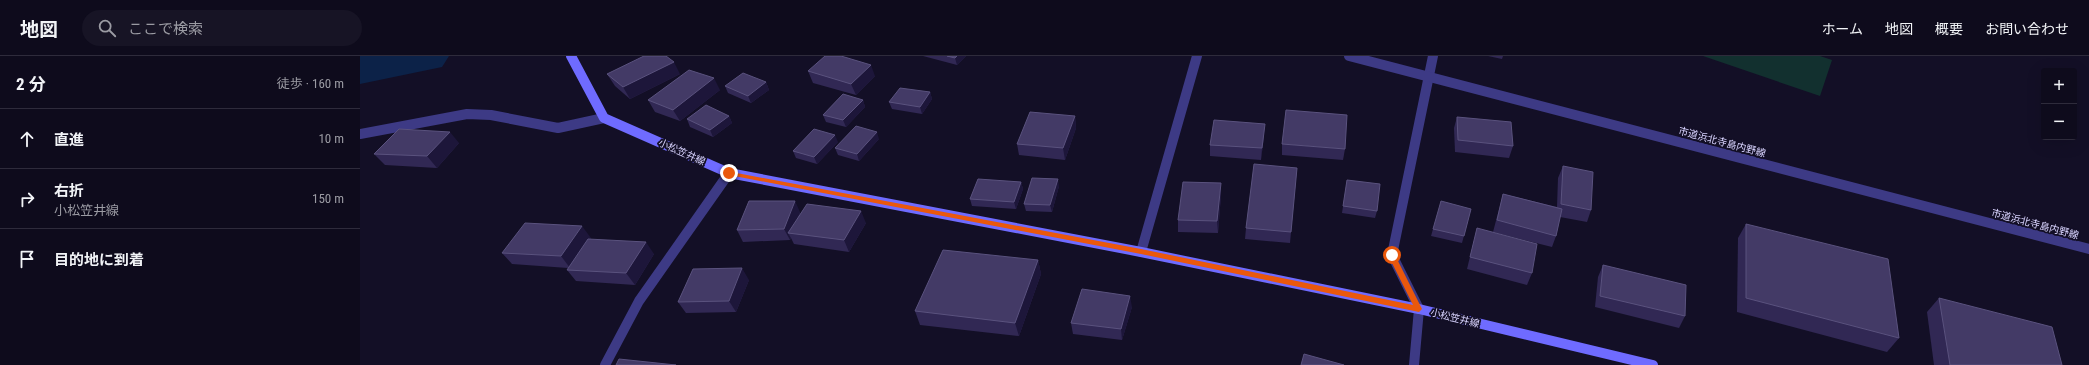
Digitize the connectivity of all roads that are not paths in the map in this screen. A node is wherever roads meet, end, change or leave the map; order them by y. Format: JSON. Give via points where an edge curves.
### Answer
{"nodes":[{"id":1,"x":571,"y":56,"type":"edge"},
{"id":2,"x":1197,"y":56,"type":"edge"},
{"id":3,"x":1349,"y":56,"type":"edge"},
{"id":4,"x":1433,"y":56,"type":"edge"},
{"id":5,"x":1430,"y":77,"type":"junction"},
{"id":6,"x":604,"y":118,"type":"junction"},
{"id":7,"x":360,"y":134,"type":"edge"},
{"id":8,"x":729,"y":173,"type":"junction"},
{"id":9,"x":2089,"y":249,"type":"edge"},
{"id":10,"x":1141,"y":252,"type":"junction"},
{"id":11,"x":1419,"y":309,"type":"junction"},
{"id":12,"x":605,"y":365,"type":"edge"},
{"id":13,"x":1414,"y":365,"type":"edge"},
{"id":14,"x":1653,"y":365,"type":"edge"}],
"edges":[{"from":1,"to":6,"type":"main road"},
{"from":2,"to":10,"type":"street"},
{"from":3,"to":5,"type":"street","name":"市道浜北寺島内野線"},
{"from":4,"to":5,"type":"street"},
{"from":5,"to":9,"type":"street","name":"市道浜北寺島内野線"},
{"from":5,"to":11,"type":"street","via":[[1392,255]]},
{"from":6,"to":7,"type":"street","via":[[558,128],[491,115],[467,114]]},
{"from":6,"to":8,"type":"main road","name":"小松笠井線"},
{"from":8,"to":10,"type":"main road","name":"小松笠井線"},
{"from":8,"to":12,"type":"street","via":[[639,301]]},
{"from":10,"to":11,"type":"main road","name":"小松笠井線"},
{"from":11,"to":13,"type":"street"},
{"from":11,"to":14,"type":"main road","name":"小松笠井線"}]}
